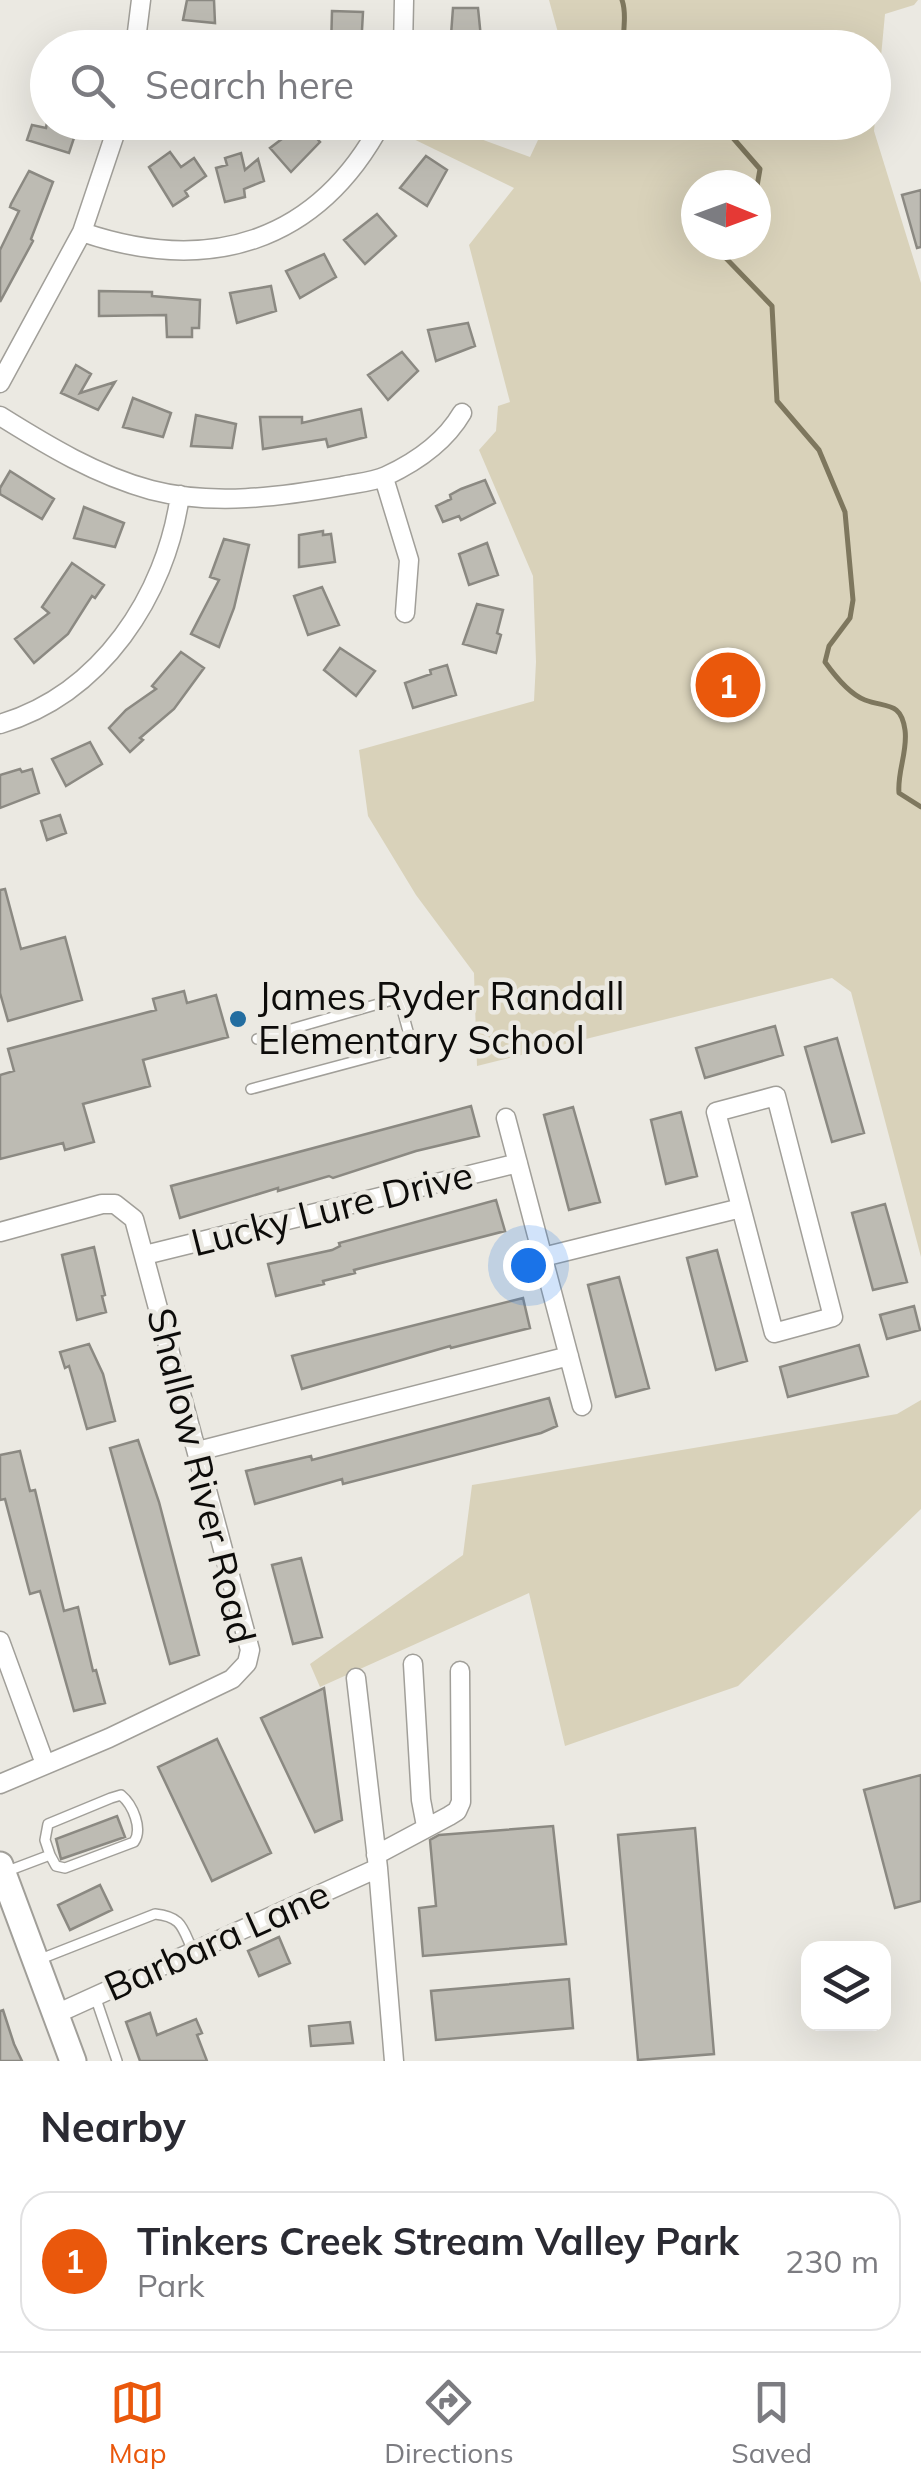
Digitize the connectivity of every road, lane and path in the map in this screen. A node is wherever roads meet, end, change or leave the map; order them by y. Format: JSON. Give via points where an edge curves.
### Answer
{"nodes":[{"id":1,"x":141,"y":0,"type":"edge"},
{"id":2,"x":404,"y":0,"type":"edge"},
{"id":3,"x":137,"y":30,"type":"edge"},
{"id":4,"x":403,"y":30,"type":"edge"},
{"id":5,"x":112,"y":140,"type":"edge"},
{"id":6,"x":371,"y":140,"type":"edge"},
{"id":7,"x":82,"y":232,"type":"junction"},
{"id":8,"x":0,"y":383,"type":"edge"},
{"id":9,"x":462,"y":413,"type":"dead end"},
{"id":10,"x":0,"y":416,"type":"edge"},
{"id":11,"x":384,"y":478,"type":"junction"},
{"id":12,"x":180,"y":495,"type":"junction"},
{"id":13,"x":405,"y":614,"type":"dead end"},
{"id":14,"x":0,"y":724,"type":"edge"},
{"id":15,"x":257,"y":1039,"type":"dead end"},
{"id":16,"x":251,"y":1089,"type":"dead end"},
{"id":17,"x":506,"y":1118,"type":"dead end"},
{"id":18,"x":518,"y":1163,"type":"junction"},
{"id":19,"x":741,"y":1208,"type":"junction"},
{"id":20,"x":0,"y":1232,"type":"edge"},
{"id":21,"x":145,"y":1255,"type":"junction"},
{"id":22,"x":543,"y":1258,"type":"junction"},
{"id":23,"x":568,"y":1356,"type":"junction"},
{"id":24,"x":582,"y":1406,"type":"dead end"},
{"id":25,"x":198,"y":1451,"type":"junction"},
{"id":26,"x":0,"y":1642,"type":"edge"},
{"id":27,"x":413,"y":1664,"type":"dead end"},
{"id":28,"x":460,"y":1671,"type":"dead end"},
{"id":29,"x":356,"y":1678,"type":"dead end"},
{"id":30,"x":45,"y":1764,"type":"junction"},
{"id":31,"x":0,"y":1784,"type":"edge"},
{"id":32,"x":426,"y":1826,"type":"junction"},
{"id":33,"x":50,"y":1854,"type":"junction"},
{"id":34,"x":377,"y":1861,"type":"junction"},
{"id":35,"x":2,"y":1869,"type":"edge"},
{"id":36,"x":193,"y":1952,"type":"junction"},
{"id":37,"x":36,"y":1961,"type":"junction"},
{"id":38,"x":95,"y":1996,"type":"junction"},
{"id":39,"x":56,"y":2014,"type":"junction"},
{"id":40,"x":74,"y":2061,"type":"edge"},
{"id":41,"x":117,"y":2061,"type":"edge"},
{"id":42,"x":394,"y":2061,"type":"edge"}],
"edges":[{"from":1,"to":3,"type":"street"},
{"from":2,"to":4,"type":"street"},
{"from":5,"to":7,"type":"street"},
{"from":6,"to":7,"type":"street","via":[[327,196],[257,239],[163,252]]},
{"from":7,"to":8,"type":"street"},
{"from":9,"to":11,"type":"street","via":[[440,442]]},
{"from":10,"to":12,"type":"street","via":[[97,471]]},
{"from":11,"to":12,"type":"street","via":[[295,494]]},
{"from":11,"to":13,"type":"street","via":[[409,560]]},
{"from":12,"to":14,"type":"street","via":[[160,570],[120,641],[60,696]]},
{"from":15,"to":16,"type":"lane","via":[[399,998],[412,1046]]},
{"from":17,"to":18,"type":"street"},
{"from":18,"to":21,"type":"street","name":"Lucky Lure Drive"},
{"from":18,"to":22,"type":"street"},
{"from":19,"to":19,"type":"street","via":[[774,1334],[834,1318],[776,1096],[716,1112]]},
{"from":19,"to":22,"type":"street"},
{"from":20,"to":21,"type":"street","name":"Shallow River Road","via":[[115,1204],[134,1219]]},
{"from":21,"to":25,"type":"street","name":"Shallow River Road"},
{"from":22,"to":23,"type":"street"},
{"from":23,"to":24,"type":"street"},
{"from":23,"to":25,"type":"street"},
{"from":25,"to":30,"type":"street","name":"Shallow River Road","via":[[250,1650],[247,1663],[232,1678]]},
{"from":26,"to":30,"type":"street"},
{"from":27,"to":32,"type":"street"},
{"from":28,"to":32,"type":"street","name":"Barbara Lane","via":[[461,1802]]},
{"from":29,"to":34,"type":"street"},
{"from":30,"to":31,"type":"street","name":"Shallow River Road"},
{"from":32,"to":34,"type":"street","name":"Barbara Lane"},
{"from":33,"to":33,"type":"lane","via":[[65,1868],[134,1842],[138,1826],[127,1799],[111,1798],[48,1824]]},
{"from":33,"to":35,"type":"lane"},
{"from":34,"to":36,"type":"street","name":"Barbara Lane"},
{"from":34,"to":42,"type":"street"},
{"from":35,"to":37,"type":"main road"},
{"from":36,"to":37,"type":"lane","via":[[178,1920],[156,1914]]},
{"from":36,"to":38,"type":"street","name":"Barbara Lane"},
{"from":37,"to":39,"type":"main road"},
{"from":38,"to":39,"type":"street","name":"Barbara Lane"},
{"from":38,"to":41,"type":"lane"},
{"from":39,"to":40,"type":"main road"}]}
